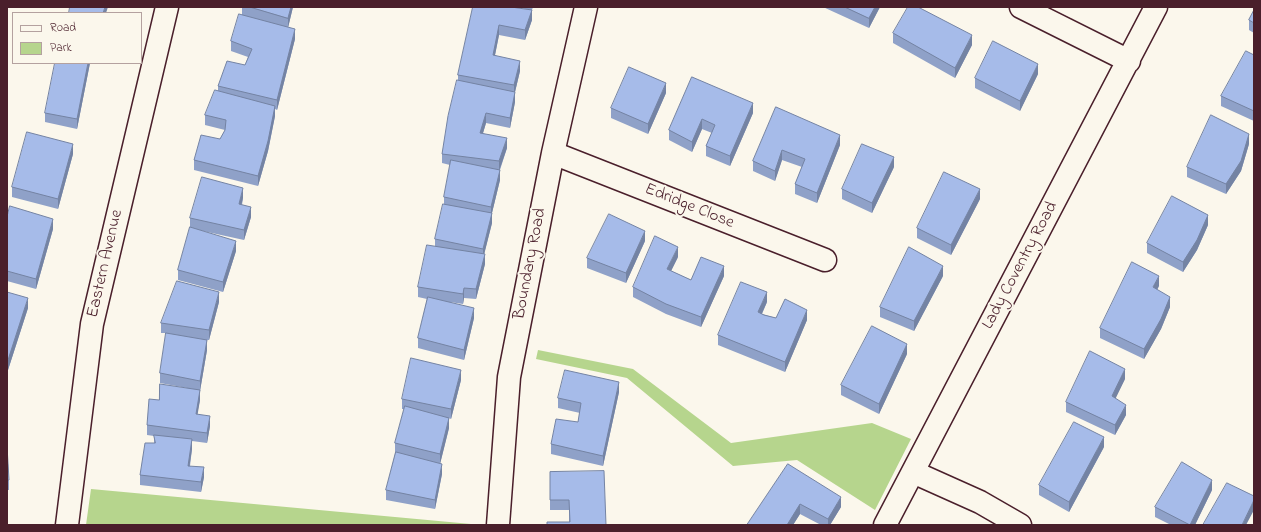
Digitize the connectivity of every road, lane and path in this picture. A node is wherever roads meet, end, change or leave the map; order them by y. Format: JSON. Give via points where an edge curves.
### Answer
{"nodes":[{"id":1,"x":167,"y":7,"type":"edge"},
{"id":2,"x":586,"y":7,"type":"edge"},
{"id":3,"x":1021,"y":7,"type":"edge"},
{"id":4,"x":1156,"y":7,"type":"edge"},
{"id":5,"x":1129,"y":61,"type":"junction"},
{"id":6,"x":553,"y":153,"type":"junction"},
{"id":7,"x":825,"y":260,"type":"dead end"},
{"id":8,"x":913,"y":472,"type":"junction"},
{"id":9,"x":67,"y":525,"type":"edge"},
{"id":10,"x":498,"y":525,"type":"edge"},
{"id":11,"x":884,"y":525,"type":"edge"},
{"id":12,"x":1020,"y":525,"type":"edge"}],
"edges":[{"from":1,"to":9,"type":"street","name":"Eastern Avenue","via":[[92,324]]},
{"from":2,"to":6,"type":"street","name":"Boundary Road"},
{"from":3,"to":5,"type":"street"},
{"from":4,"to":5,"type":"street","name":"Lady Coventry Road"},
{"from":5,"to":8,"type":"street","name":"Lady Coventry Road"},
{"from":6,"to":7,"type":"street","name":"Edridge Close"},
{"from":6,"to":10,"type":"street","name":"Boundary Road","via":[[509,377]]},
{"from":8,"to":11,"type":"street","name":"Lady Coventry Road"},
{"from":8,"to":12,"type":"street","via":[[980,502]]}]}
